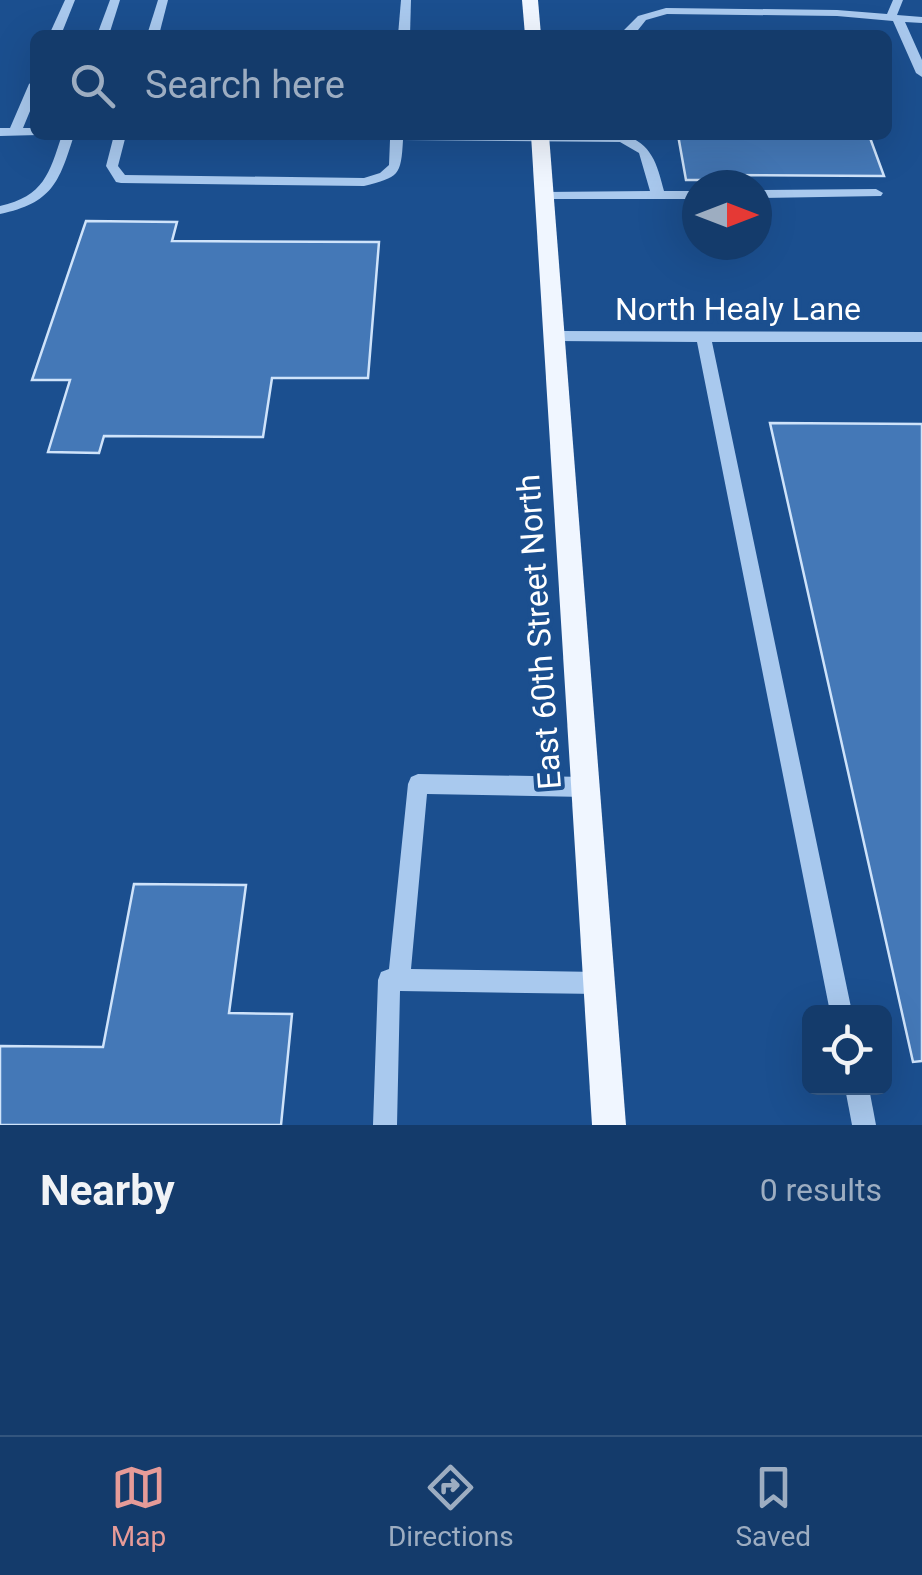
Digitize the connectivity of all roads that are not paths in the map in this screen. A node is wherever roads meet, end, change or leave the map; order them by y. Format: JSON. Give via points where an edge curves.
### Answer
{"nodes":[{"id":1,"x":70,"y":0,"type":"edge"},
{"id":2,"x":116,"y":0,"type":"edge"},
{"id":3,"x":164,"y":0,"type":"edge"},
{"id":4,"x":406,"y":0,"type":"edge"},
{"id":5,"x":530,"y":0,"type":"edge"},
{"id":6,"x":898,"y":0,"type":"edge"},
{"id":7,"x":894,"y":19,"type":"junction"},
{"id":8,"x":922,"y":20,"type":"edge"},
{"id":9,"x":57,"y":30,"type":"edge"},
{"id":10,"x":105,"y":30,"type":"edge"},
{"id":11,"x":155,"y":30,"type":"edge"},
{"id":12,"x":404,"y":30,"type":"edge"},
{"id":13,"x":532,"y":30,"type":"edge"},
{"id":14,"x":632,"y":30,"type":"edge"},
{"id":15,"x":922,"y":72,"type":"edge"},
{"id":16,"x":30,"y":96,"type":"edge"},
{"id":17,"x":0,"y":132,"type":"edge"},
{"id":18,"x":15,"y":132,"type":"junction"},
{"id":19,"x":30,"y":132,"type":"edge"},
{"id":20,"x":66,"y":140,"type":"edge"},
{"id":21,"x":119,"y":140,"type":"edge"},
{"id":22,"x":397,"y":140,"type":"edge"},
{"id":23,"x":540,"y":140,"type":"edge"},
{"id":24,"x":631,"y":140,"type":"edge"},
{"id":25,"x":876,"y":193,"type":"dead end"},
{"id":26,"x":682,"y":194,"type":"edge"},
{"id":27,"x":772,"y":194,"type":"edge"},
{"id":28,"x":658,"y":195,"type":"junction"},
{"id":29,"x":544,"y":196,"type":"junction"},
{"id":30,"x":0,"y":210,"type":"edge"},
{"id":31,"x":554,"y":336,"type":"junction"},
{"id":32,"x":922,"y":337,"type":"edge"},
{"id":33,"x":704,"y":338,"type":"junction"},
{"id":34,"x":585,"y":787,"type":"junction"},
{"id":35,"x":399,"y":980,"type":"junction"},
{"id":36,"x":599,"y":983,"type":"junction"},
{"id":37,"x":841,"y":1005,"type":"edge"},
{"id":38,"x":858,"y":1095,"type":"edge"},
{"id":39,"x":384,"y":1125,"type":"edge"},
{"id":40,"x":608,"y":1125,"type":"edge"},
{"id":41,"x":864,"y":1125,"type":"edge"}],
"edges":[{"from":1,"to":9,"type":"street"},
{"from":2,"to":10,"type":"street"},
{"from":3,"to":11,"type":"street"},
{"from":4,"to":12,"type":"street"},
{"from":5,"to":13,"type":"main road"},
{"from":6,"to":7,"type":"street"},
{"from":7,"to":8,"type":"street"},
{"from":7,"to":14,"type":"street","via":[[666,11],[642,18]]},
{"from":7,"to":15,"type":"street"},
{"from":16,"to":18,"type":"street"},
{"from":17,"to":18,"type":"street"},
{"from":18,"to":19,"type":"street"},
{"from":20,"to":30,"type":"street","via":[[46,192],[28,206]]},
{"from":21,"to":22,"type":"street","via":[[112,166],[121,179],[364,182],[396,166]]},
{"from":23,"to":29,"type":"main road","name":"East 60th Street North"},
{"from":24,"to":28,"type":"street","via":[[650,159]]},
{"from":25,"to":27,"type":"street"},
{"from":26,"to":28,"type":"street"},
{"from":28,"to":29,"type":"street"},
{"from":29,"to":31,"type":"main road","name":"East 60th Street North"},
{"from":31,"to":33,"type":"street","name":"North Healy Lane"},
{"from":31,"to":34,"type":"main road","name":"East 60th Street North"},
{"from":32,"to":33,"type":"street","name":"North Healy Lane"},
{"from":33,"to":37,"type":"street"},
{"from":34,"to":35,"type":"street","via":[[418,784]]},
{"from":34,"to":36,"type":"main road","name":"East 60th Street North"},
{"from":35,"to":36,"type":"street"},
{"from":35,"to":39,"type":"street","via":[[389,980]]},
{"from":36,"to":40,"type":"main road","name":"East 60th Street North"},
{"from":38,"to":41,"type":"street"}]}
